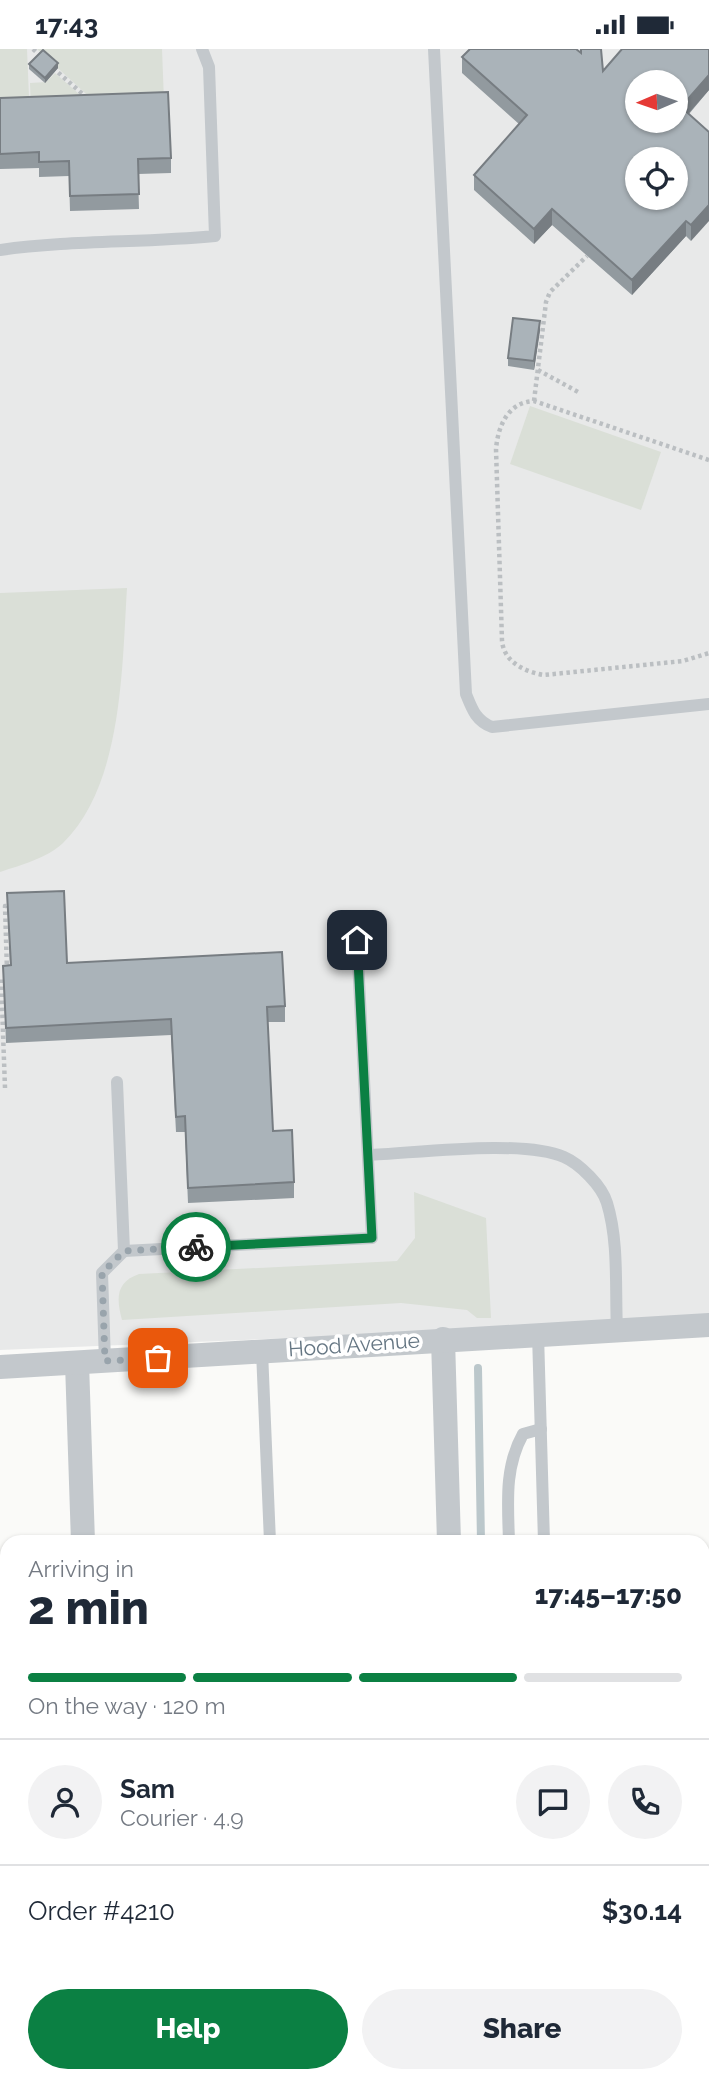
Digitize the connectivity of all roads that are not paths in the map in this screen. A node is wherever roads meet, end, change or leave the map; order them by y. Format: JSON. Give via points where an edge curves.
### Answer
{"nodes":[{"id":1,"x":202,"y":49,"type":"edge"},
{"id":2,"x":434,"y":49,"type":"edge"},
{"id":3,"x":0,"y":250,"type":"edge"},
{"id":4,"x":709,"y":703,"type":"edge"},
{"id":5,"x":357,"y":940,"type":"dead end"},
{"id":6,"x":117,"y":1082,"type":"dead end"},
{"id":7,"x":368,"y":1155,"type":"junction"},
{"id":8,"x":124,"y":1251,"type":"junction"},
{"id":9,"x":709,"y":1325,"type":"edge"},
{"id":10,"x":617,"y":1330,"type":"junction"},
{"id":11,"x":538,"y":1333,"type":"junction"},
{"id":12,"x":443,"y":1339,"type":"junction"},
{"id":13,"x":262,"y":1351,"type":"junction"},
{"id":14,"x":105,"y":1361,"type":"junction"},
{"id":15,"x":76,"y":1363,"type":"junction"},
{"id":16,"x":0,"y":1367,"type":"edge"},
{"id":17,"x":541,"y":1429,"type":"junction"},
{"id":18,"x":83,"y":1535,"type":"edge"},
{"id":19,"x":270,"y":1535,"type":"edge"},
{"id":20,"x":449,"y":1535,"type":"edge"},
{"id":21,"x":509,"y":1535,"type":"edge"},
{"id":22,"x":544,"y":1535,"type":"edge"}],
"edges":[{"from":1,"to":3,"type":"lane","via":[[209,67],[215,236]]},
{"from":2,"to":4,"type":"lane","via":[[466,694],[482,723],[492,727]]},
{"from":5,"to":7,"type":"lane"},
{"from":6,"to":8,"type":"lane"},
{"from":7,"to":8,"type":"lane","via":[[372,1238]]},
{"from":7,"to":10,"type":"lane","via":[[523,1148],[566,1157],[591,1177],[606,1199],[613,1227]]},
{"from":8,"to":14,"type":"lane","via":[[102,1273]]},
{"from":9,"to":10,"type":"street","name":"Hood Avenue"},
{"from":10,"to":11,"type":"street","name":"Hood Avenue"},
{"from":11,"to":12,"type":"street","name":"Hood Avenue"},
{"from":11,"to":17,"type":"lane"},
{"from":12,"to":13,"type":"street","name":"Hood Avenue"},
{"from":12,"to":20,"type":"street"},
{"from":13,"to":14,"type":"street","name":"Hood Avenue"},
{"from":13,"to":19,"type":"lane"},
{"from":14,"to":15,"type":"street","name":"Hood Avenue"},
{"from":15,"to":16,"type":"street","name":"Hood Avenue"},
{"from":15,"to":18,"type":"street"},
{"from":17,"to":21,"type":"lane","via":[[523,1434],[514,1451],[508,1478]]},
{"from":17,"to":22,"type":"lane"}]}
